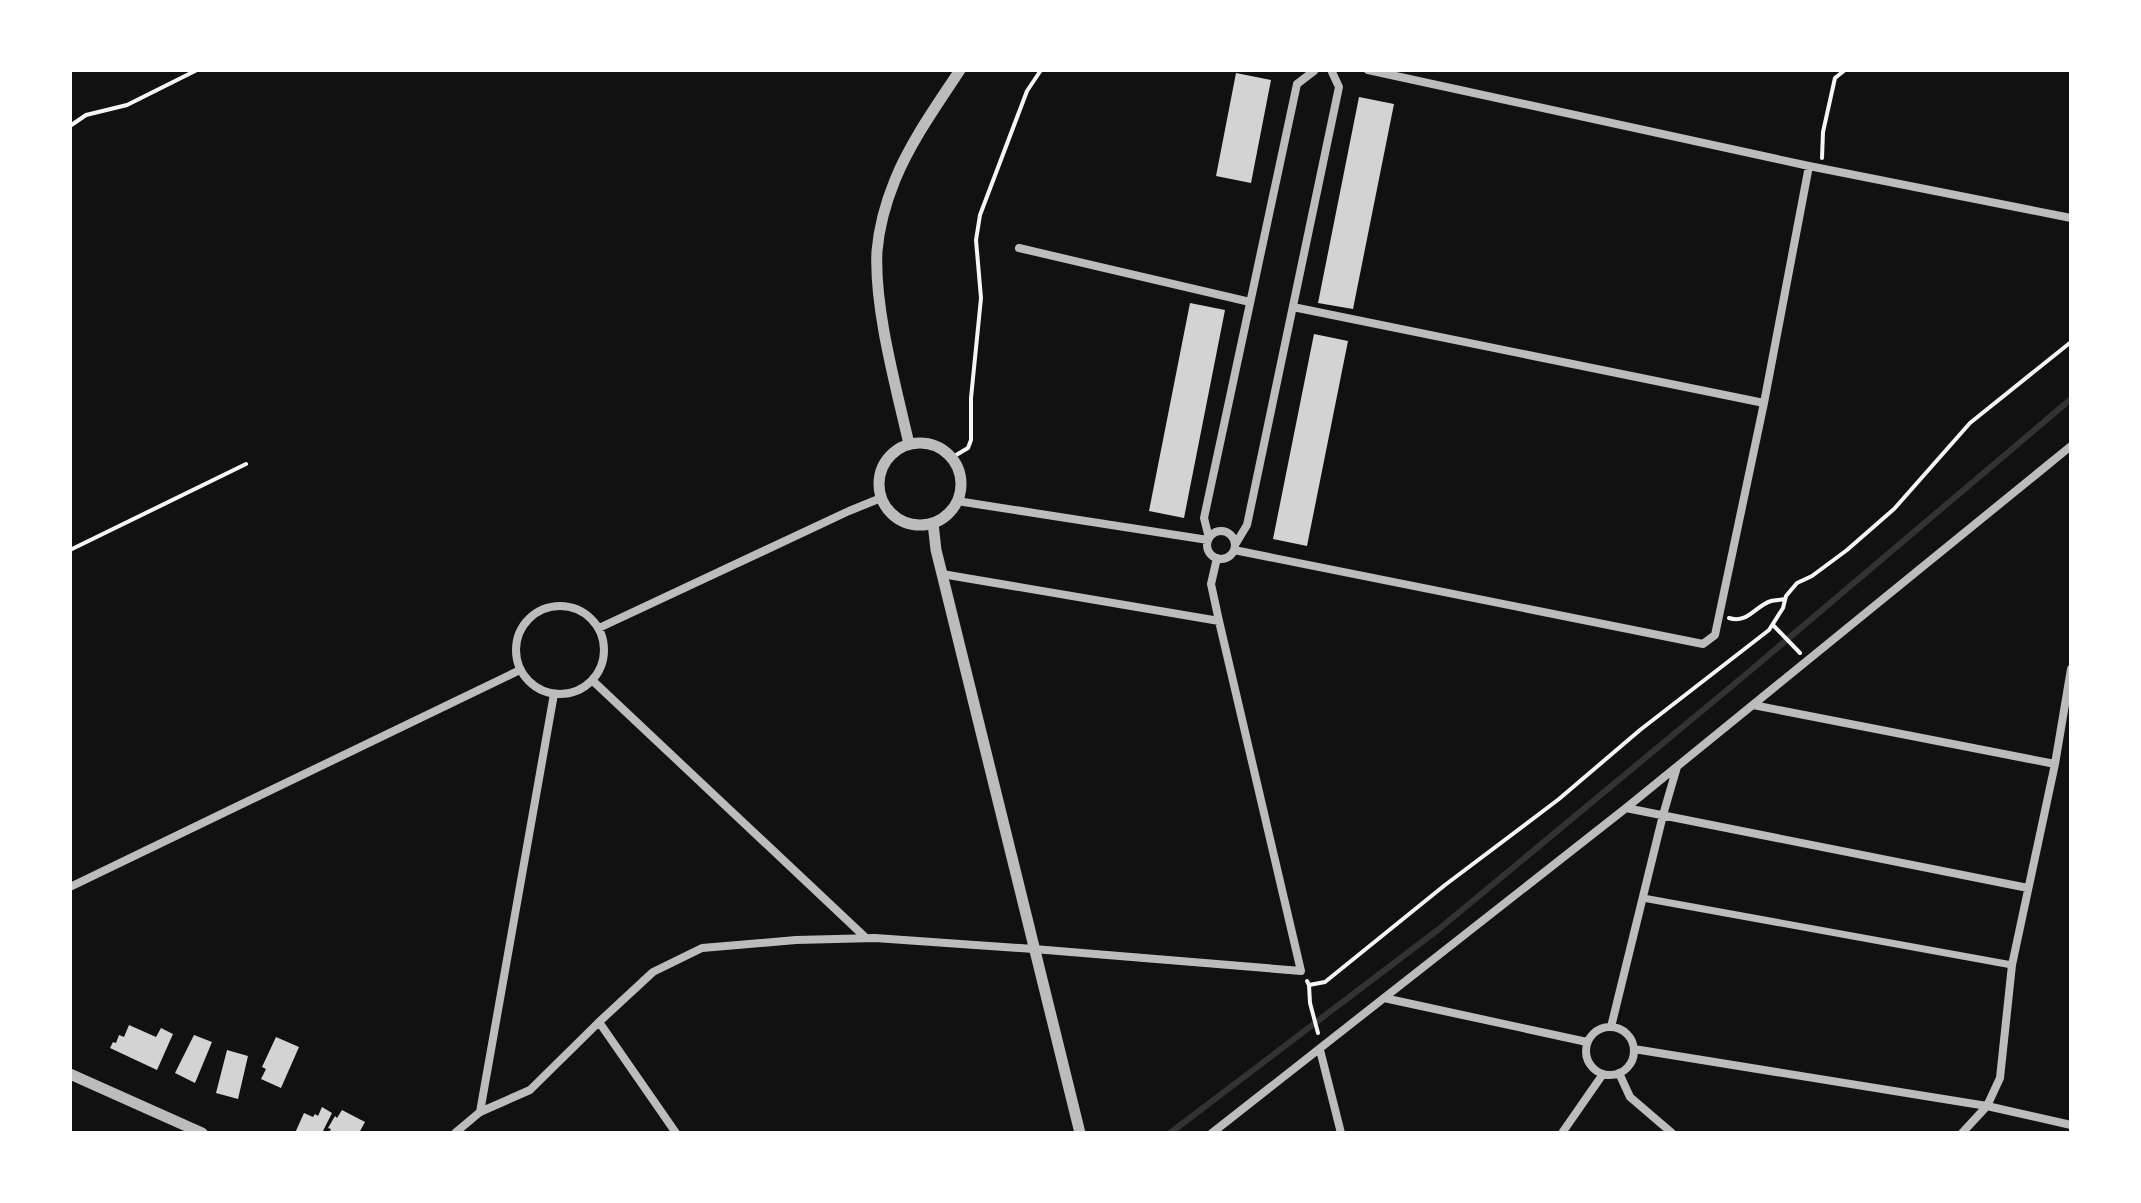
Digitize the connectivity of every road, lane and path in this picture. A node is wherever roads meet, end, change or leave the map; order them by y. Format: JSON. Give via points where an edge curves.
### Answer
{"nodes":[{"id":1,"x":197,"y":70,"type":"edge"},
{"id":2,"x":960,"y":70,"type":"edge"},
{"id":3,"x":1041,"y":70,"type":"edge"},
{"id":4,"x":1368,"y":70,"type":"edge"},
{"id":5,"x":1845,"y":70,"type":"edge"},
{"id":6,"x":1313,"y":71,"type":"edge"},
{"id":7,"x":1333,"y":71,"type":"edge"},
{"id":8,"x":70,"y":126,"type":"edge"},
{"id":9,"x":1809,"y":166,"type":"junction"},
{"id":10,"x":1822,"y":169,"type":"junction"},
{"id":11,"x":2071,"y":218,"type":"edge"},
{"id":12,"x":1019,"y":248,"type":"dead end"},
{"id":13,"x":1250,"y":302,"type":"junction"},
{"id":14,"x":1293,"y":307,"type":"junction"},
{"id":15,"x":2071,"y":342,"type":"edge"},
{"id":16,"x":1764,"y":403,"type":"junction"},
{"id":17,"x":909,"y":444,"type":"junction"},
{"id":18,"x":2071,"y":446,"type":"edge"},
{"id":19,"x":951,"y":458,"type":"junction"},
{"id":20,"x":246,"y":464,"type":"dead end"},
{"id":21,"x":881,"y":498,"type":"junction"},
{"id":22,"x":957,"y":501,"type":"junction"},
{"id":23,"x":933,"y":523,"type":"junction"},
{"id":24,"x":1208,"y":539,"type":"junction"},
{"id":25,"x":1234,"y":547,"type":"junction"},
{"id":26,"x":70,"y":550,"type":"edge"},
{"id":27,"x":1217,"y":558,"type":"junction"},
{"id":28,"x":942,"y":574,"type":"junction"},
{"id":29,"x":1785,"y":599,"type":"junction"},
{"id":30,"x":1719,"y":615,"type":"junction"},
{"id":31,"x":1219,"y":621,"type":"junction"},
{"id":32,"x":1773,"y":624,"type":"junction"},
{"id":33,"x":599,"y":628,"type":"junction"},
{"id":34,"x":1807,"y":661,"type":"junction"},
{"id":35,"x":2071,"y":669,"type":"edge"},
{"id":36,"x":520,"y":670,"type":"junction"},
{"id":37,"x":593,"y":681,"type":"junction"},
{"id":38,"x":554,"y":694,"type":"junction"},
{"id":39,"x":1753,"y":705,"type":"junction"},
{"id":40,"x":2055,"y":764,"type":"junction"},
{"id":41,"x":1677,"y":767,"type":"junction"},
{"id":42,"x":1626,"y":808,"type":"junction"},
{"id":43,"x":1663,"y":815,"type":"junction"},
{"id":44,"x":70,"y":887,"type":"edge"},
{"id":45,"x":2028,"y":888,"type":"junction"},
{"id":46,"x":1643,"y":898,"type":"junction"},
{"id":47,"x":866,"y":938,"type":"junction"},
{"id":48,"x":1034,"y":949,"type":"junction"},
{"id":49,"x":2012,"y":965,"type":"junction"},
{"id":50,"x":1301,"y":971,"type":"junction"},
{"id":51,"x":1309,"y":985,"type":"junction"},
{"id":52,"x":1384,"y":998,"type":"junction"},
{"id":53,"x":599,"y":1022,"type":"junction"},
{"id":54,"x":1611,"y":1027,"type":"junction"},
{"id":55,"x":1319,"y":1039,"type":"dead end"},
{"id":56,"x":1587,"y":1042,"type":"junction"},
{"id":57,"x":1634,"y":1049,"type":"junction"},
{"id":58,"x":1320,"y":1050,"type":"junction"},
{"id":59,"x":1619,"y":1073,"type":"junction"},
{"id":60,"x":70,"y":1074,"type":"edge"},
{"id":61,"x":1603,"y":1074,"type":"junction"},
{"id":62,"x":1987,"y":1106,"type":"junction"},
{"id":63,"x":480,"y":1112,"type":"junction"},
{"id":64,"x":2071,"y":1125,"type":"edge"},
{"id":65,"x":202,"y":1133,"type":"edge"},
{"id":66,"x":455,"y":1133,"type":"edge"},
{"id":67,"x":676,"y":1133,"type":"edge"},
{"id":68,"x":1080,"y":1133,"type":"edge"},
{"id":69,"x":1212,"y":1133,"type":"edge"},
{"id":70,"x":1341,"y":1133,"type":"edge"},
{"id":71,"x":1562,"y":1133,"type":"edge"},
{"id":72,"x":1672,"y":1133,"type":"edge"},
{"id":73,"x":1962,"y":1133,"type":"edge"}],
"edges":[{"from":1,"to":8,"type":"path"},
{"from":2,"to":17,"type":"street","via":[[896,177],[877,248],[885,331]]},
{"from":3,"to":19,"type":"path","via":[[1027,91],[980,215],[976,240],[981,298],[971,440]]},
{"from":4,"to":9,"type":"street"},
{"from":5,"to":10,"type":"path","via":[[1835,78],[1823,132]]},
{"from":6,"to":7,"type":"street"},
{"from":6,"to":13,"type":"street","via":[[1297,84]]},
{"from":7,"to":14,"type":"street","via":[[1339,87]]},
{"from":9,"to":10,"type":"street"},
{"from":9,"to":16,"type":"street"},
{"from":10,"to":11,"type":"street"},
{"from":12,"to":13,"type":"street"},
{"from":13,"to":24,"type":"street","via":[[1204,518]]},
{"from":14,"to":16,"type":"street"},
{"from":14,"to":25,"type":"street","via":[[1247,525]]},
{"from":15,"to":29,"type":"path","via":[[1970,423],[1894,509],[1847,550],[1797,583]]},
{"from":16,"to":30,"type":"street"},
{"from":17,"to":19,"type":"street","via":[[941,448]]},
{"from":17,"to":21,"type":"street","via":[[884,465]]},
{"from":18,"to":34,"type":"street"},
{"from":19,"to":22,"type":"street","via":[[960,475]]},
{"from":20,"to":26,"type":"path"},
{"from":21,"to":23,"type":"street","via":[[897,518]]},
{"from":21,"to":33,"type":"street"},
{"from":22,"to":23,"type":"street"},
{"from":22,"to":24,"type":"street"},
{"from":23,"to":28,"type":"street"},
{"from":24,"to":25,"type":"street","via":[[1216,531],[1227,532]]},
{"from":24,"to":27,"type":"street","via":[[1209,552]]},
{"from":25,"to":27,"type":"street","via":[[1227,557]]},
{"from":25,"to":30,"type":"street","via":[[1703,644],[1715,635]]},
{"from":27,"to":31,"type":"street","via":[[1211,584]]},
{"from":28,"to":31,"type":"street"},
{"from":28,"to":48,"type":"street"},
{"from":29,"to":30,"type":"path","via":[[1769,601],[1737,621]]},
{"from":29,"to":32,"type":"path"},
{"from":31,"to":50,"type":"street"},
{"from":32,"to":34,"type":"path"},
{"from":32,"to":51,"type":"path","via":[[1325,982]]},
{"from":33,"to":36,"type":"street","via":[[569,606],[542,610],[531,617],[516,644]]},
{"from":33,"to":37,"type":"street","via":[[604,658]]},
{"from":34,"to":39,"type":"street"},
{"from":35,"to":40,"type":"street"},
{"from":36,"to":38,"type":"street","via":[[540,690]]},
{"from":36,"to":44,"type":"street"},
{"from":37,"to":38,"type":"street","via":[[580,690]]},
{"from":37,"to":47,"type":"street"},
{"from":38,"to":63,"type":"street"},
{"from":39,"to":40,"type":"street"},
{"from":39,"to":41,"type":"street"},
{"from":40,"to":45,"type":"street"},
{"from":41,"to":42,"type":"street"},
{"from":41,"to":43,"type":"street"},
{"from":42,"to":43,"type":"street"},
{"from":42,"to":52,"type":"street"},
{"from":43,"to":45,"type":"street"},
{"from":43,"to":46,"type":"street"},
{"from":45,"to":49,"type":"street"},
{"from":46,"to":49,"type":"street"},
{"from":46,"to":54,"type":"street"},
{"from":47,"to":48,"type":"street"},
{"from":47,"to":53,"type":"street","via":[[702,948],[653,972]]},
{"from":48,"to":50,"type":"street"},
{"from":48,"to":68,"type":"street"},
{"from":49,"to":62,"type":"street","via":[[2000,1078]]},
{"from":50,"to":51,"type":"path"},
{"from":51,"to":55,"type":"path"},
{"from":52,"to":56,"type":"street"},
{"from":52,"to":58,"type":"street"},
{"from":53,"to":63,"type":"street","via":[[530,1090]]},
{"from":53,"to":67,"type":"street"},
{"from":54,"to":56,"type":"street","via":[[1595,1031]]},
{"from":54,"to":57,"type":"street","via":[[1627,1034]]},
{"from":56,"to":61,"type":"street","via":[[1587,1060]]},
{"from":57,"to":59,"type":"street","via":[[1629,1065]]},
{"from":57,"to":62,"type":"street"},
{"from":58,"to":69,"type":"street"},
{"from":58,"to":70,"type":"street"},
{"from":59,"to":61,"type":"street"},
{"from":59,"to":72,"type":"street","via":[[1630,1097]]},
{"from":60,"to":65,"type":"street"},
{"from":61,"to":71,"type":"street"},
{"from":62,"to":64,"type":"street"},
{"from":62,"to":73,"type":"street"},
{"from":63,"to":66,"type":"street"}]}
